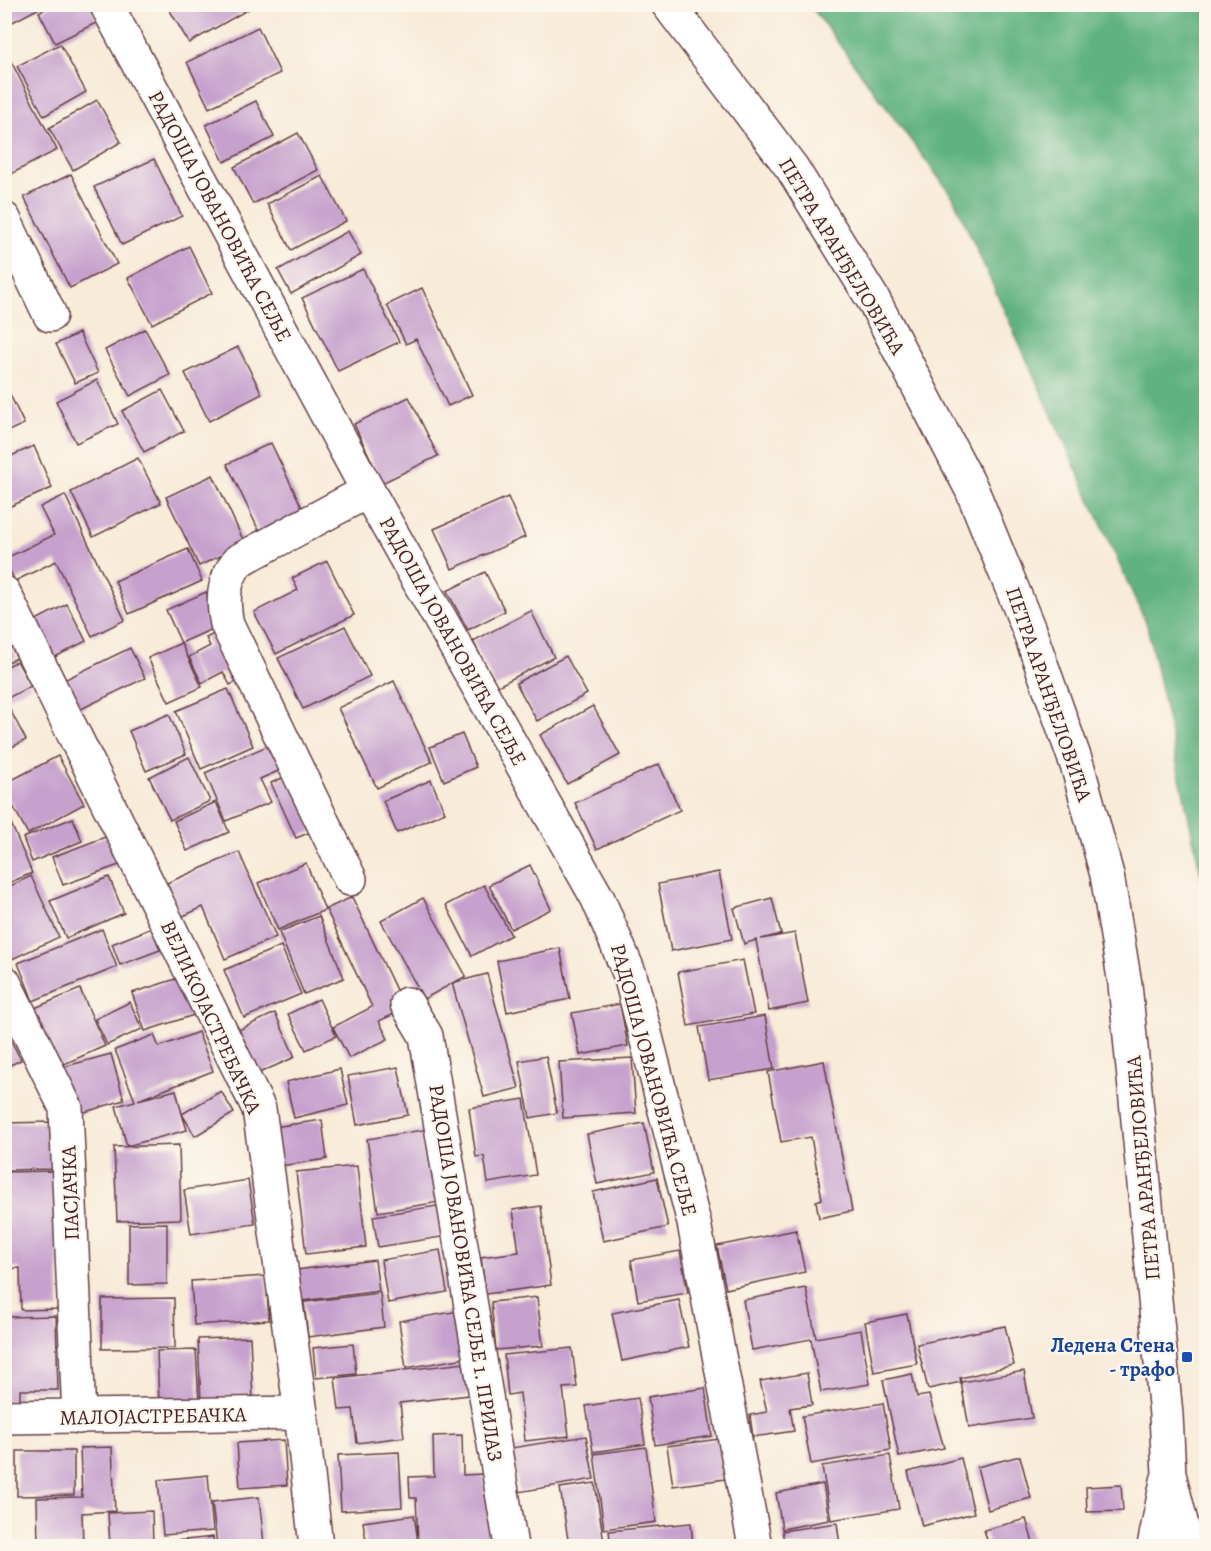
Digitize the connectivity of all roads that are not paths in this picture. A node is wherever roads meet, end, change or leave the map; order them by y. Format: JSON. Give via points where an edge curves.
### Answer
{"nodes":[{"id":1,"x":106,"y":4,"type":"edge"},
{"id":2,"x":668,"y":4,"type":"edge"},
{"id":3,"x":4,"y":219,"type":"edge"},
{"id":4,"x":50,"y":315,"type":"dead end"},
{"id":5,"x":368,"y":491,"type":"junction"},
{"id":6,"x":4,"y":593,"type":"edge"},
{"id":7,"x":350,"y":879,"type":"dead end"},
{"id":8,"x":4,"y":982,"type":"edge"},
{"id":9,"x":408,"y":1004,"type":"dead end"},
{"id":10,"x":301,"y":1413,"type":"junction"},
{"id":11,"x":4,"y":1417,"type":"edge"},
{"id":12,"x":79,"y":1417,"type":"junction"},
{"id":13,"x":1169,"y":1474,"type":"junction"},
{"id":14,"x":316,"y":1546,"type":"edge"},
{"id":15,"x":511,"y":1546,"type":"edge"},
{"id":16,"x":755,"y":1546,"type":"edge"},
{"id":17,"x":1154,"y":1546,"type":"edge"},
{"id":18,"x":1187,"y":1546,"type":"edge"}],
"edges":[{"from":1,"to":5,"type":"street","name":"РАДОША ЈОВАНОВИЋА СЕЉЕ"},
{"from":2,"to":13,"type":"street","name":"ПЕТРА АРАНЂЕЛОВИЋА","via":[[792,168],[874,301],[972,489],[1029,630],[1078,768],[1107,875],[1125,984]]},
{"from":3,"to":4,"type":"street"},
{"from":5,"to":7,"type":"street","via":[[238,561],[229,573],[224,591],[227,624]]},
{"from":5,"to":16,"type":"street","name":"РАДОША ЈОВАНОВИЋА СЕЉЕ","via":[[597,899],[630,975],[694,1223]]},
{"from":6,"to":10,"type":"street","name":"ВЕЛИКОЈАСТРЕБАЧКА","via":[[259,1109]]},
{"from":8,"to":12,"type":"street","name":"ПАСЈАЧКА","via":[[66,1108]]},
{"from":9,"to":15,"type":"street","name":"РАДОША ЈОВАНОВИЋА СЕЉЕ 1. ПРИЛАЗ","via":[[426,1036]]},
{"from":10,"to":12,"type":"street","name":"МАЛОЈАСТРЕБАЧКА"},
{"from":10,"to":14,"type":"street","name":"ВЕЛИКОЈАСТРЕБАЧКА"},
{"from":11,"to":12,"type":"street","name":"МАЛОЈАСТРЕБАЧКА"},
{"from":13,"to":17,"type":"street","name":"ПЕТРА АРАНЂЕЛОВИЋА"},
{"from":13,"to":18,"type":"street","name":"ПЕТРА АРАНЂЕЛОВИЋА"}]}
